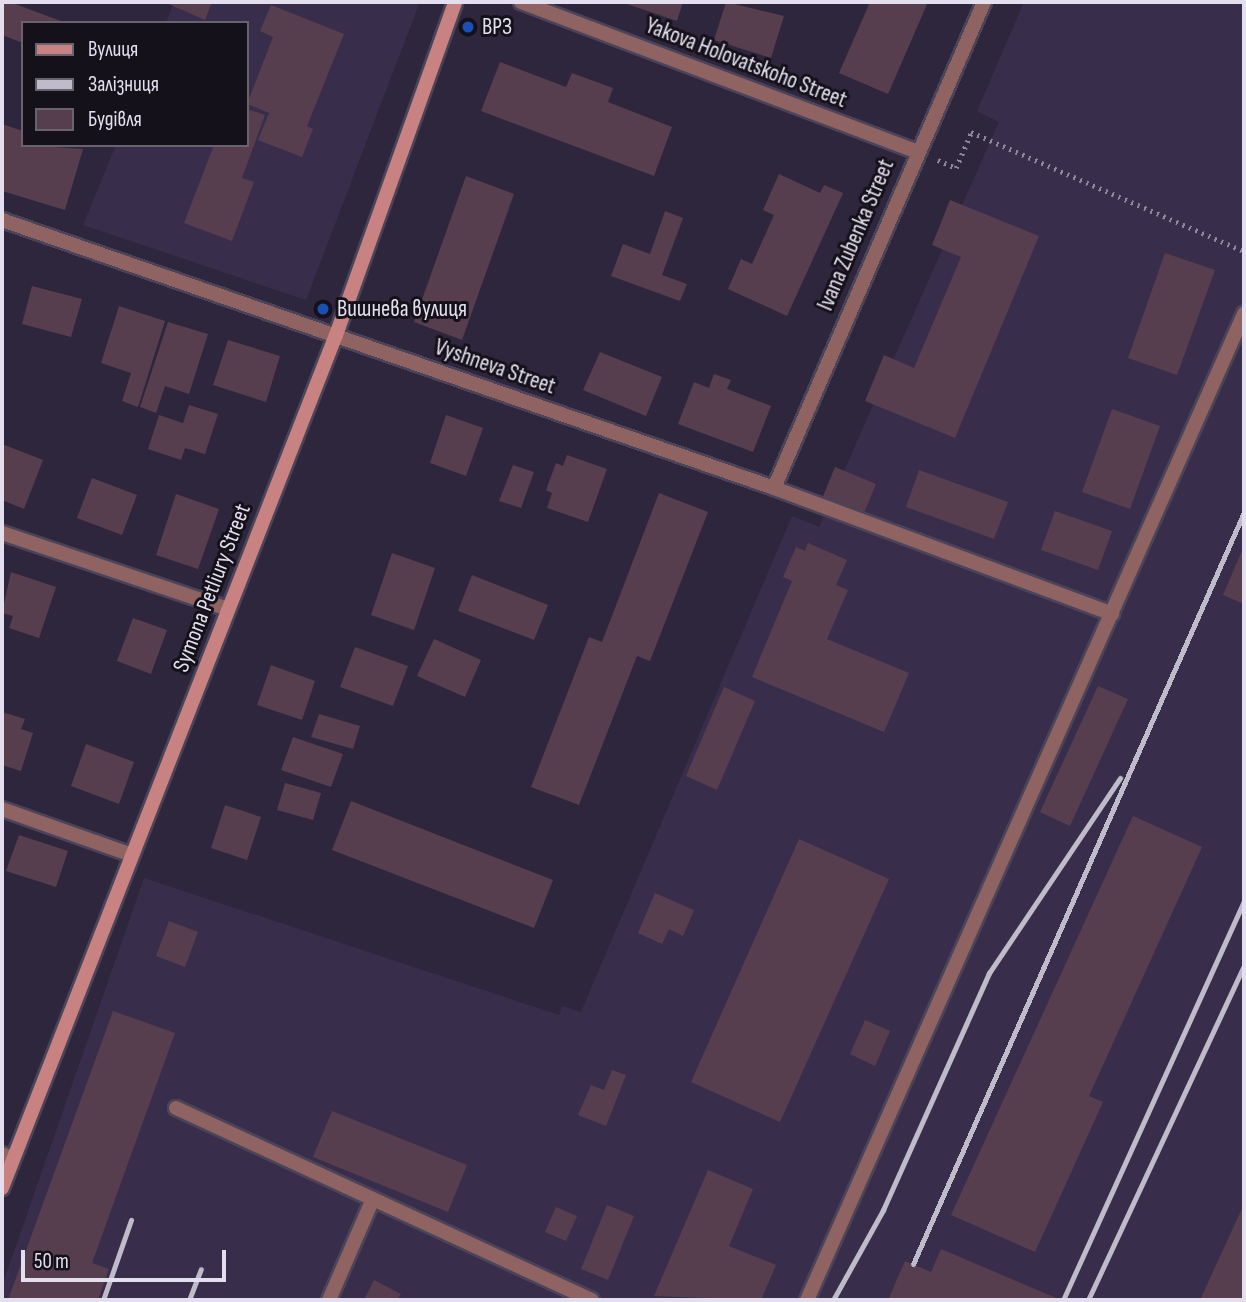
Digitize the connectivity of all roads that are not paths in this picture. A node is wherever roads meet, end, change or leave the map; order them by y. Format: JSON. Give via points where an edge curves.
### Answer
{"nodes":[{"id":1,"x":455,"y":2,"type":"edge"},
{"id":2,"x":521,"y":2,"type":"edge"},
{"id":3,"x":984,"y":2,"type":"edge"},
{"id":4,"x":916,"y":151,"type":"junction"},
{"id":5,"x":2,"y":220,"type":"edge"},
{"id":6,"x":1244,"y":314,"type":"edge"},
{"id":7,"x":336,"y":335,"type":"junction"},
{"id":8,"x":774,"y":488,"type":"junction"},
{"id":9,"x":2,"y":533,"type":"edge"},
{"id":10,"x":228,"y":609,"type":"junction"},
{"id":11,"x":1112,"y":614,"type":"junction"},
{"id":12,"x":2,"y":809,"type":"edge"},
{"id":13,"x":132,"y":855,"type":"junction"},
{"id":14,"x":176,"y":1108,"type":"dead end"},
{"id":15,"x":7,"y":1156,"type":"edge"},
{"id":16,"x":2,"y":1188,"type":"edge"},
{"id":17,"x":373,"y":1199,"type":"junction"},
{"id":18,"x":329,"y":1300,"type":"edge"},
{"id":19,"x":592,"y":1300,"type":"edge"},
{"id":20,"x":807,"y":1300,"type":"edge"}],
"edges":[{"from":1,"to":7,"type":"main road","name":"Symona Petliury Street"},
{"from":2,"to":4,"type":"street","name":"Yakova Holovatskoho Street"},
{"from":3,"to":4,"type":"street","name":"Ivana Zubenka Street"},
{"from":4,"to":8,"type":"street","name":"Ivana Zubenka Street"},
{"from":5,"to":7,"type":"street","name":"Vyshneva Street"},
{"from":6,"to":11,"type":"street"},
{"from":7,"to":8,"type":"street","name":"Vyshneva Street"},
{"from":7,"to":10,"type":"main road","name":"Symona Petliury Street"},
{"from":8,"to":11,"type":"street","name":"Vyshneva Street"},
{"from":9,"to":10,"type":"street"},
{"from":10,"to":13,"type":"main road","name":"Symona Petliury Street"},
{"from":11,"to":20,"type":"street"},
{"from":12,"to":13,"type":"street"},
{"from":13,"to":15,"type":"main road","name":"Symona Petliury Street"},
{"from":14,"to":17,"type":"street"},
{"from":15,"to":16,"type":"main road","name":"Symona Petliury Street"},
{"from":17,"to":18,"type":"street"},
{"from":17,"to":19,"type":"street"}]}
